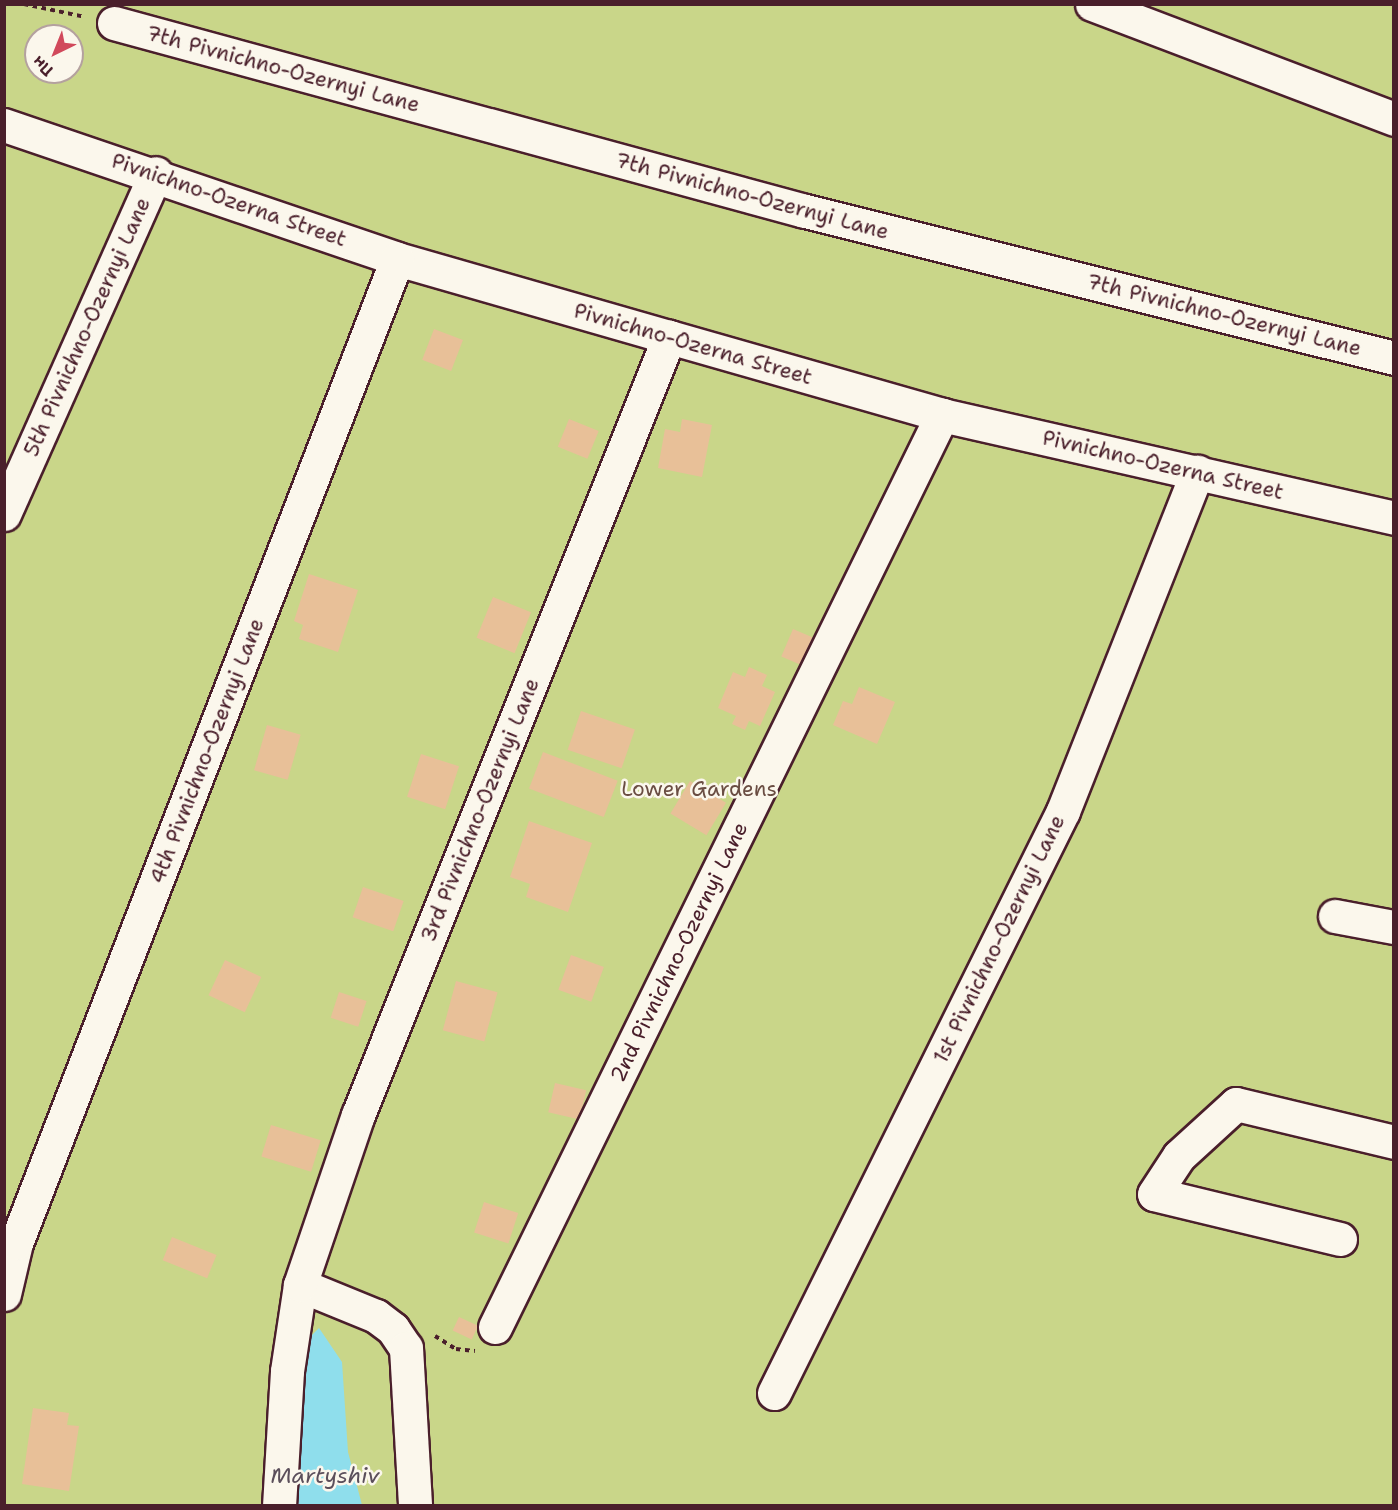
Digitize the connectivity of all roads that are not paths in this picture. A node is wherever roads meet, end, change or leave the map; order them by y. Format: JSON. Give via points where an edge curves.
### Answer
{"nodes":[{"id":1,"x":1092,"y":4,"type":"edge"},
{"id":2,"x":114,"y":23,"type":"road end"},
{"id":3,"x":1394,"y":119,"type":"edge"},
{"id":4,"x":4,"y":124,"type":"edge"},
{"id":5,"x":156,"y":173,"type":"junction"},
{"id":6,"x":398,"y":259,"type":"junction"},
{"id":7,"x":669,"y":338,"type":"junction"},
{"id":8,"x":1394,"y":358,"type":"edge"},
{"id":9,"x":942,"y":415,"type":"junction"},
{"id":10,"x":1197,"y":472,"type":"junction"},
{"id":11,"x":4,"y":514,"type":"edge"},
{"id":12,"x":1394,"y":518,"type":"edge"},
{"id":13,"x":1335,"y":916,"type":"dead end"},
{"id":14,"x":1394,"y":927,"type":"edge"},
{"id":15,"x":1394,"y":1142,"type":"edge"},
{"id":16,"x":1340,"y":1239,"type":"dead end"},
{"id":17,"x":300,"y":1285,"type":"junction"},
{"id":18,"x":4,"y":1294,"type":"edge"},
{"id":19,"x":495,"y":1327,"type":"road end"},
{"id":20,"x":774,"y":1393,"type":"dead end"},
{"id":21,"x":279,"y":1506,"type":"edge"},
{"id":22,"x":415,"y":1506,"type":"edge"}],
"edges":[{"from":1,"to":3,"type":"street"},
{"from":2,"to":8,"type":"street","name":"7th Pivnichno-Ozernyi Lane","via":[[805,211]]},
{"from":4,"to":5,"type":"street","name":"Pivnichno-Ozerna Street"},
{"from":5,"to":6,"type":"street","name":"Pivnichno-Ozerna Street"},
{"from":5,"to":11,"type":"street","name":"5th Pivnichno-Ozernyi Lane"},
{"from":6,"to":7,"type":"street","name":"Pivnichno-Ozerna Street"},
{"from":6,"to":18,"type":"street","name":"4th Pivnichno-Ozernyi Lane","via":[[16,1242]]},
{"from":7,"to":9,"type":"street","name":"Pivnichno-Ozerna Street"},
{"from":7,"to":17,"type":"street","name":"3rd Pivnichno-Ozernyi Lane","via":[[358,1115]]},
{"from":9,"to":10,"type":"street","name":"Pivnichno-Ozerna Street"},
{"from":9,"to":19,"type":"street","name":"2nd Pivnichno-Ozernyi Lane"},
{"from":10,"to":12,"type":"street","name":"Pivnichno-Ozerna Street"},
{"from":10,"to":20,"type":"street","name":"1st Pivnichno-Ozernyi Lane","via":[[1063,811]]},
{"from":13,"to":14,"type":"street"},
{"from":15,"to":16,"type":"street","via":[[1236,1104],[1179,1156],[1155,1194]]},
{"from":17,"to":21,"type":"street","name":"3rd Pivnichno-Ozernyi Lane","via":[[287,1371]]},
{"from":17,"to":22,"type":"street","via":[[376,1316],[406,1348]]}]}
